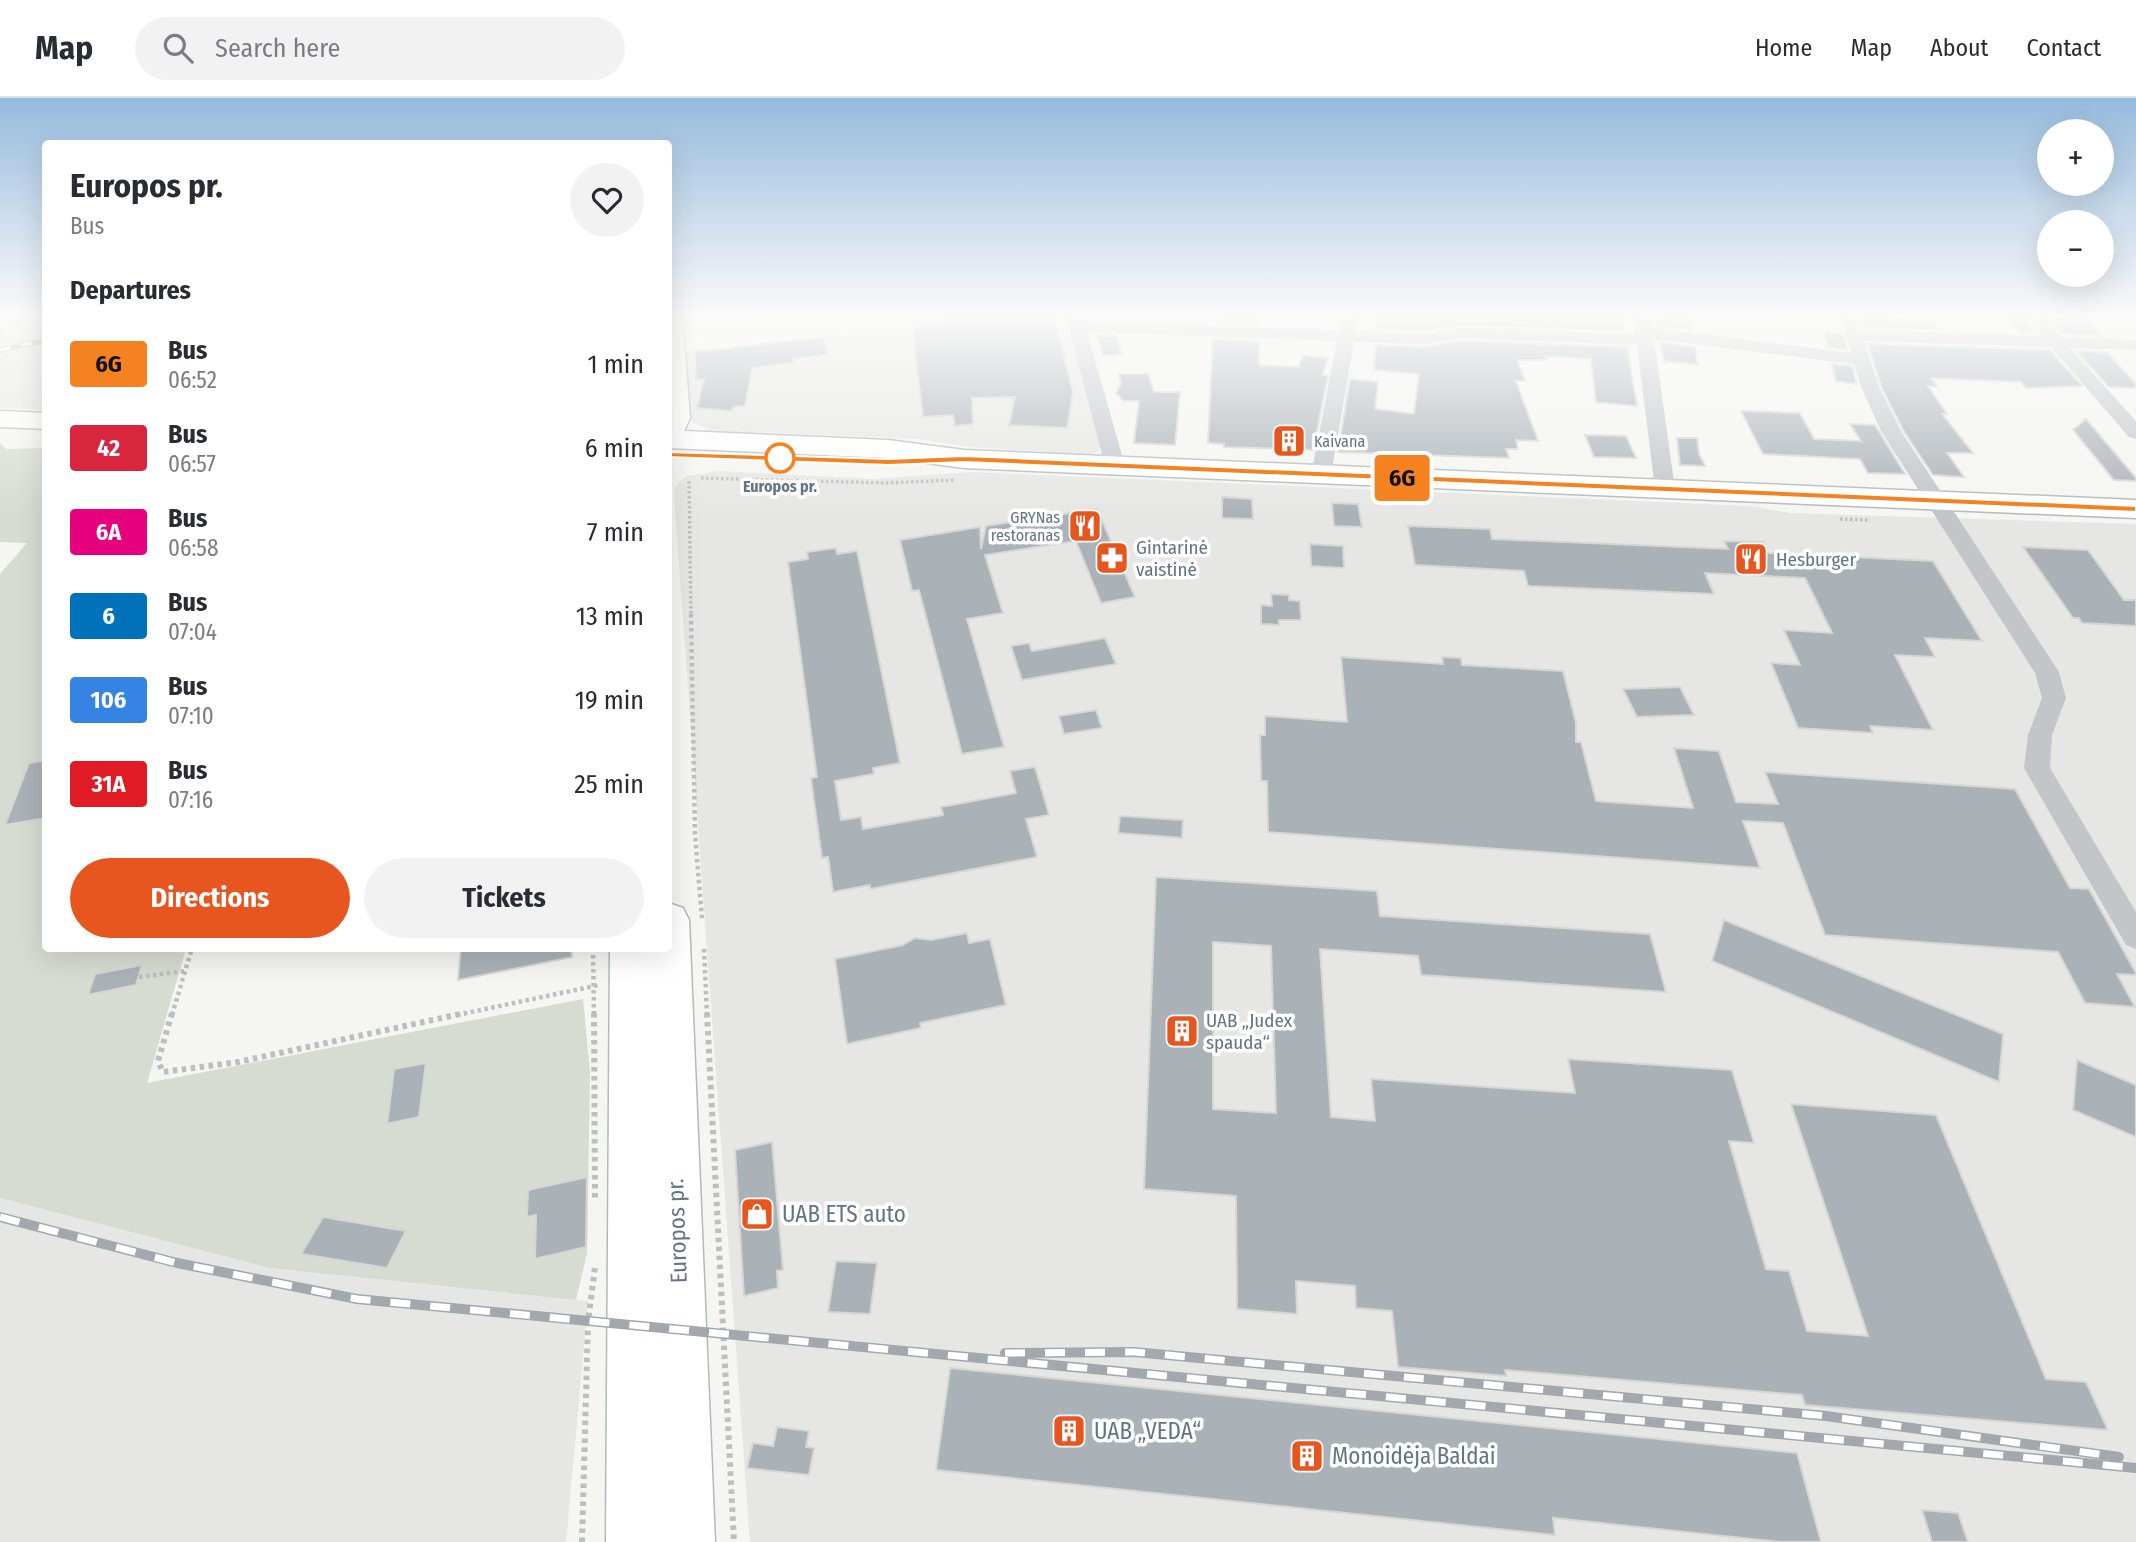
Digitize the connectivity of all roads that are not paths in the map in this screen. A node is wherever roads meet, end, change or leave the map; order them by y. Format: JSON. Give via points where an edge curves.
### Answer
{"nodes":[{"id":1,"x":673,"y":380,"type":"edge"},
{"id":2,"x":1091,"y":380,"type":"edge"},
{"id":3,"x":1339,"y":380,"type":"edge"},
{"id":4,"x":1650,"y":380,"type":"edge"},
{"id":5,"x":1868,"y":380,"type":"edge"},
{"id":6,"x":2090,"y":380,"type":"edge"},
{"id":7,"x":0,"y":419,"type":"edge"},
{"id":8,"x":42,"y":421,"type":"edge"},
{"id":9,"x":672,"y":428,"type":"edge"},
{"id":10,"x":2136,"y":433,"type":"edge"},
{"id":11,"x":672,"y":438,"type":"edge"},
{"id":12,"x":672,"y":454,"type":"edge"},
{"id":13,"x":964,"y":459,"type":"junction"},
{"id":14,"x":1115,"y":466,"type":"junction"},
{"id":15,"x":1321,"y":475,"type":"junction"},
{"id":16,"x":1665,"y":489,"type":"junction"},
{"id":17,"x":1934,"y":501,"type":"junction"},
{"id":18,"x":2136,"y":509,"type":"edge"},
{"id":19,"x":692,"y":932,"type":"edge"},
{"id":20,"x":2136,"y":937,"type":"edge"},
{"id":21,"x":618,"y":971,"type":"edge"},
{"id":22,"x":635,"y":1542,"type":"edge"},
{"id":23,"x":687,"y":1542,"type":"edge"}],
"edges":[{"from":1,"to":9,"type":"main road","via":[[676,418]]},
{"from":2,"to":14,"type":"street"},
{"from":3,"to":15,"type":"street"},
{"from":4,"to":16,"type":"street"},
{"from":5,"to":17,"type":"street","via":[[1879,409]]},
{"from":6,"to":10,"type":"street"},
{"from":7,"to":8,"type":"main road"},
{"from":11,"to":13,"type":"main road","via":[[888,449]]},
{"from":12,"to":13,"type":"main road","via":[[889,462]]},
{"from":13,"to":14,"type":"main road"},
{"from":14,"to":15,"type":"main road"},
{"from":15,"to":16,"type":"main road"},
{"from":16,"to":17,"type":"main road"},
{"from":17,"to":18,"type":"main road"},
{"from":17,"to":20,"type":"street","via":[[2048,672],[2053,698],[2040,735],[2037,768]]},
{"from":19,"to":23,"type":"main road","name":"Europos pr."},
{"from":21,"to":22,"type":"main road"}]}
